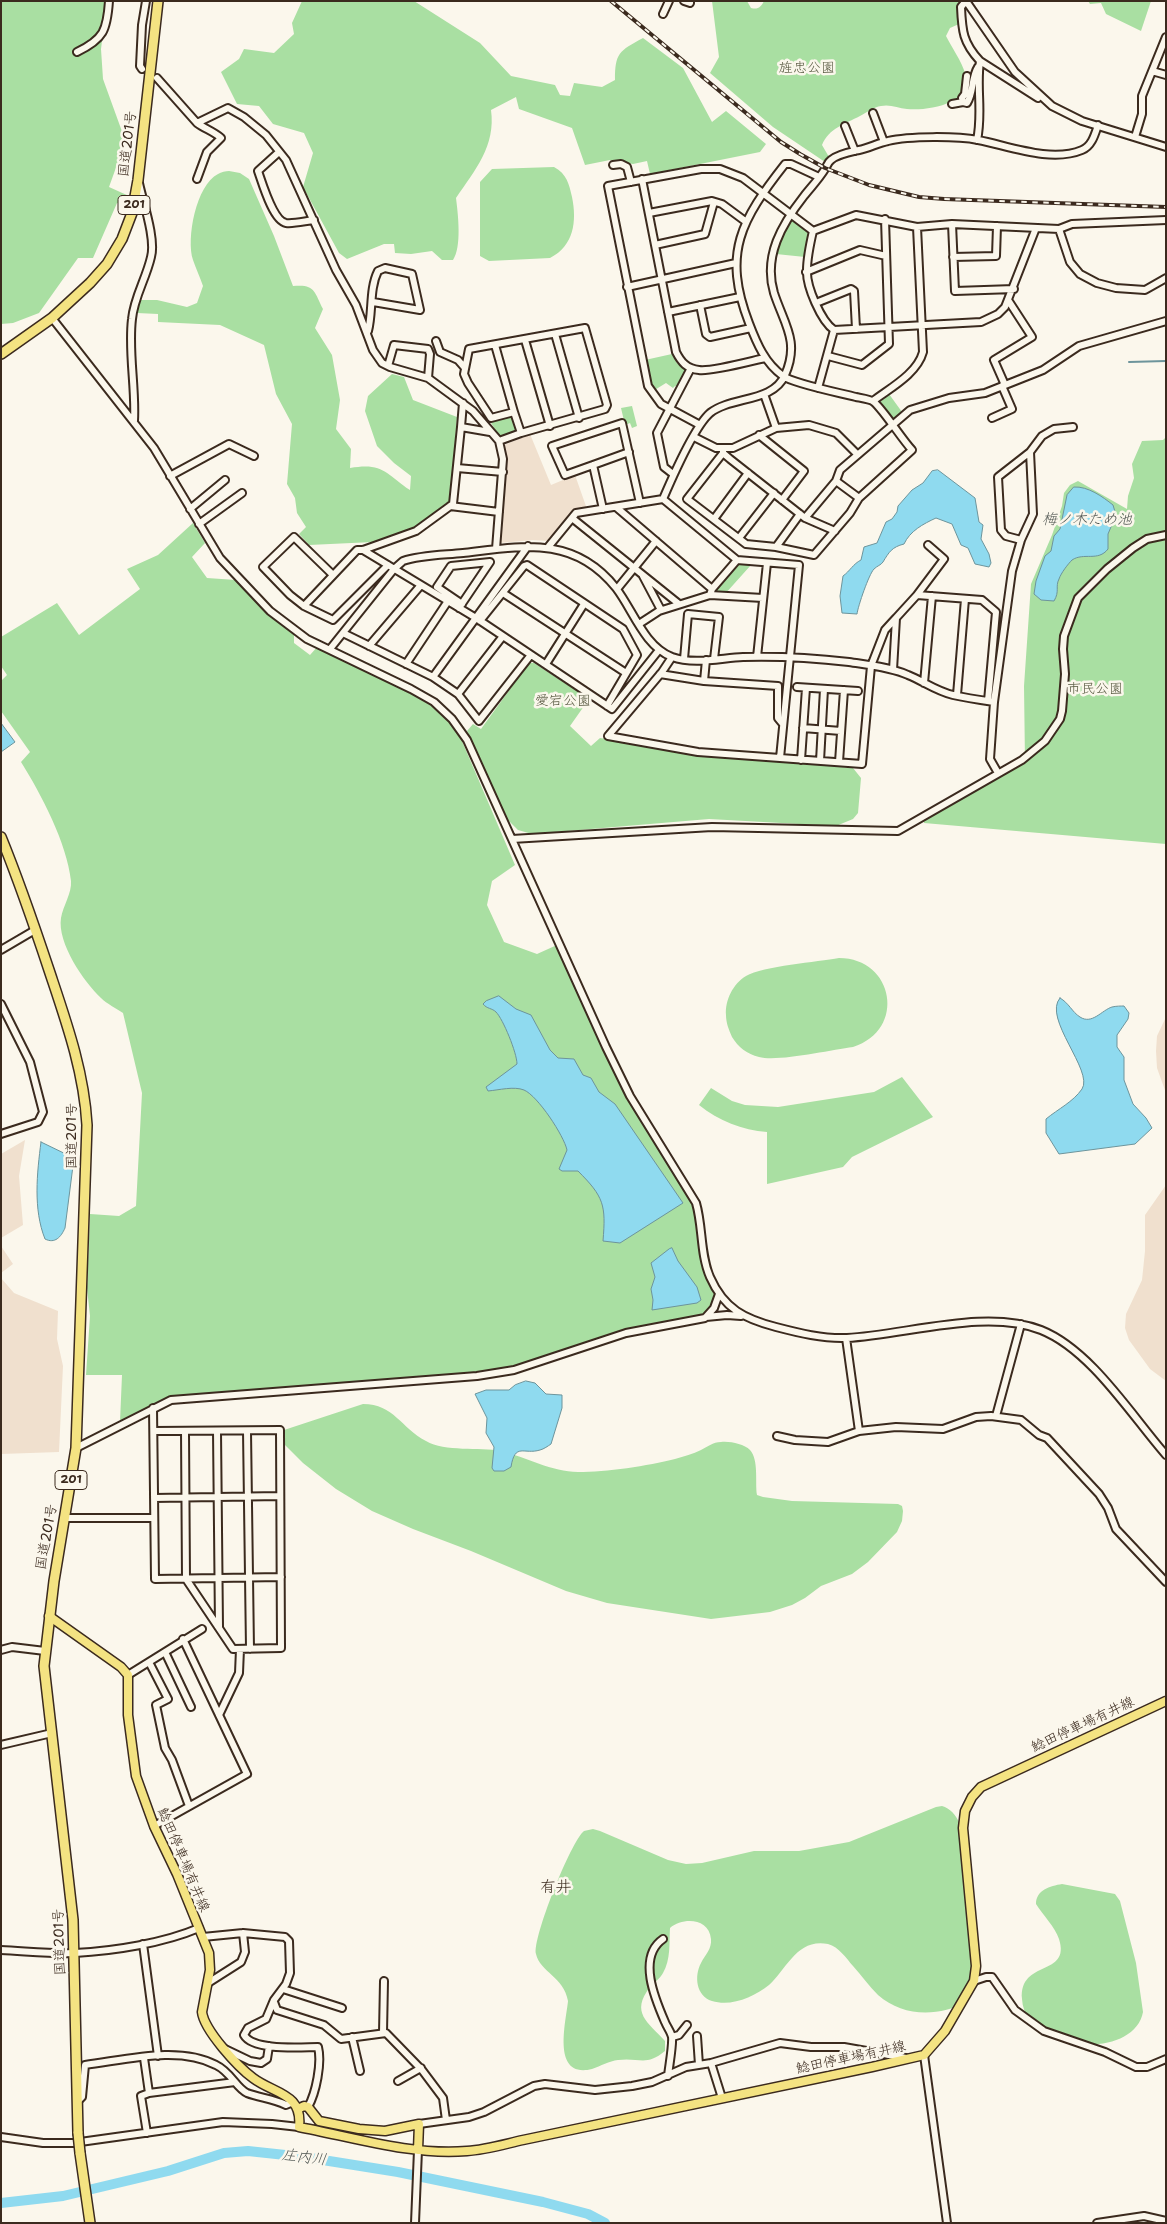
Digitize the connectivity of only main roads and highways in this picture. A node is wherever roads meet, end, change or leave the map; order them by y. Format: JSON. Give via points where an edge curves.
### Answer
{"nodes":[{"id":1,"x":158,"y":1,"type":"edge"},
{"id":2,"x":1,"y":354,"type":"edge"},
{"id":3,"x":1,"y":837,"type":"edge"},
{"id":4,"x":49,"y":1616,"type":"junction"},
{"id":5,"x":1166,"y":1701,"type":"edge"},
{"id":6,"x":296,"y":2106,"type":"junction"},
{"id":7,"x":418,"y":2150,"type":"junction"},
{"id":8,"x":90,"y":2223,"type":"edge"}],
"edges":[{"from":1,"to":2,"type":"highway","name":"国道201号","number":"201","via":[[138,180],[132,213],[122,239],[107,264],[90,283],[52,318]]},
{"from":3,"to":4,"type":"highway","name":"国道201号","number":"201","via":[[19,879],[74,1046],[88,1125],[76,1448]]},
{"from":4,"to":6,"type":"main road","name":"鯰田停車場有井線","via":[[128,1675],[128,1708],[136,1776],[154,1826],[203,1936],[210,1962],[203,2018],[211,2033],[252,2078],[283,2094]]},
{"from":4,"to":8,"type":"highway","name":"国道201号","number":"201","bridge":true,"via":[[46,1683],[70,1881],[78,2133]]},
{"from":5,"to":7,"type":"main road","name":"鯰田停車場有井線","via":[[981,1787],[972,1798],[965,1811],[962,1828],[976,1966],[974,1981],[945,2031],[924,2054],[468,2151]]},
{"from":6,"to":7,"type":"main road","name":"鯰田停車場有井線","via":[[299,2127]]},
{"from":6,"to":7,"type":"main road","via":[[308,2107],[319,2122],[342,2126],[385,2131],[419,2124]]}]}
